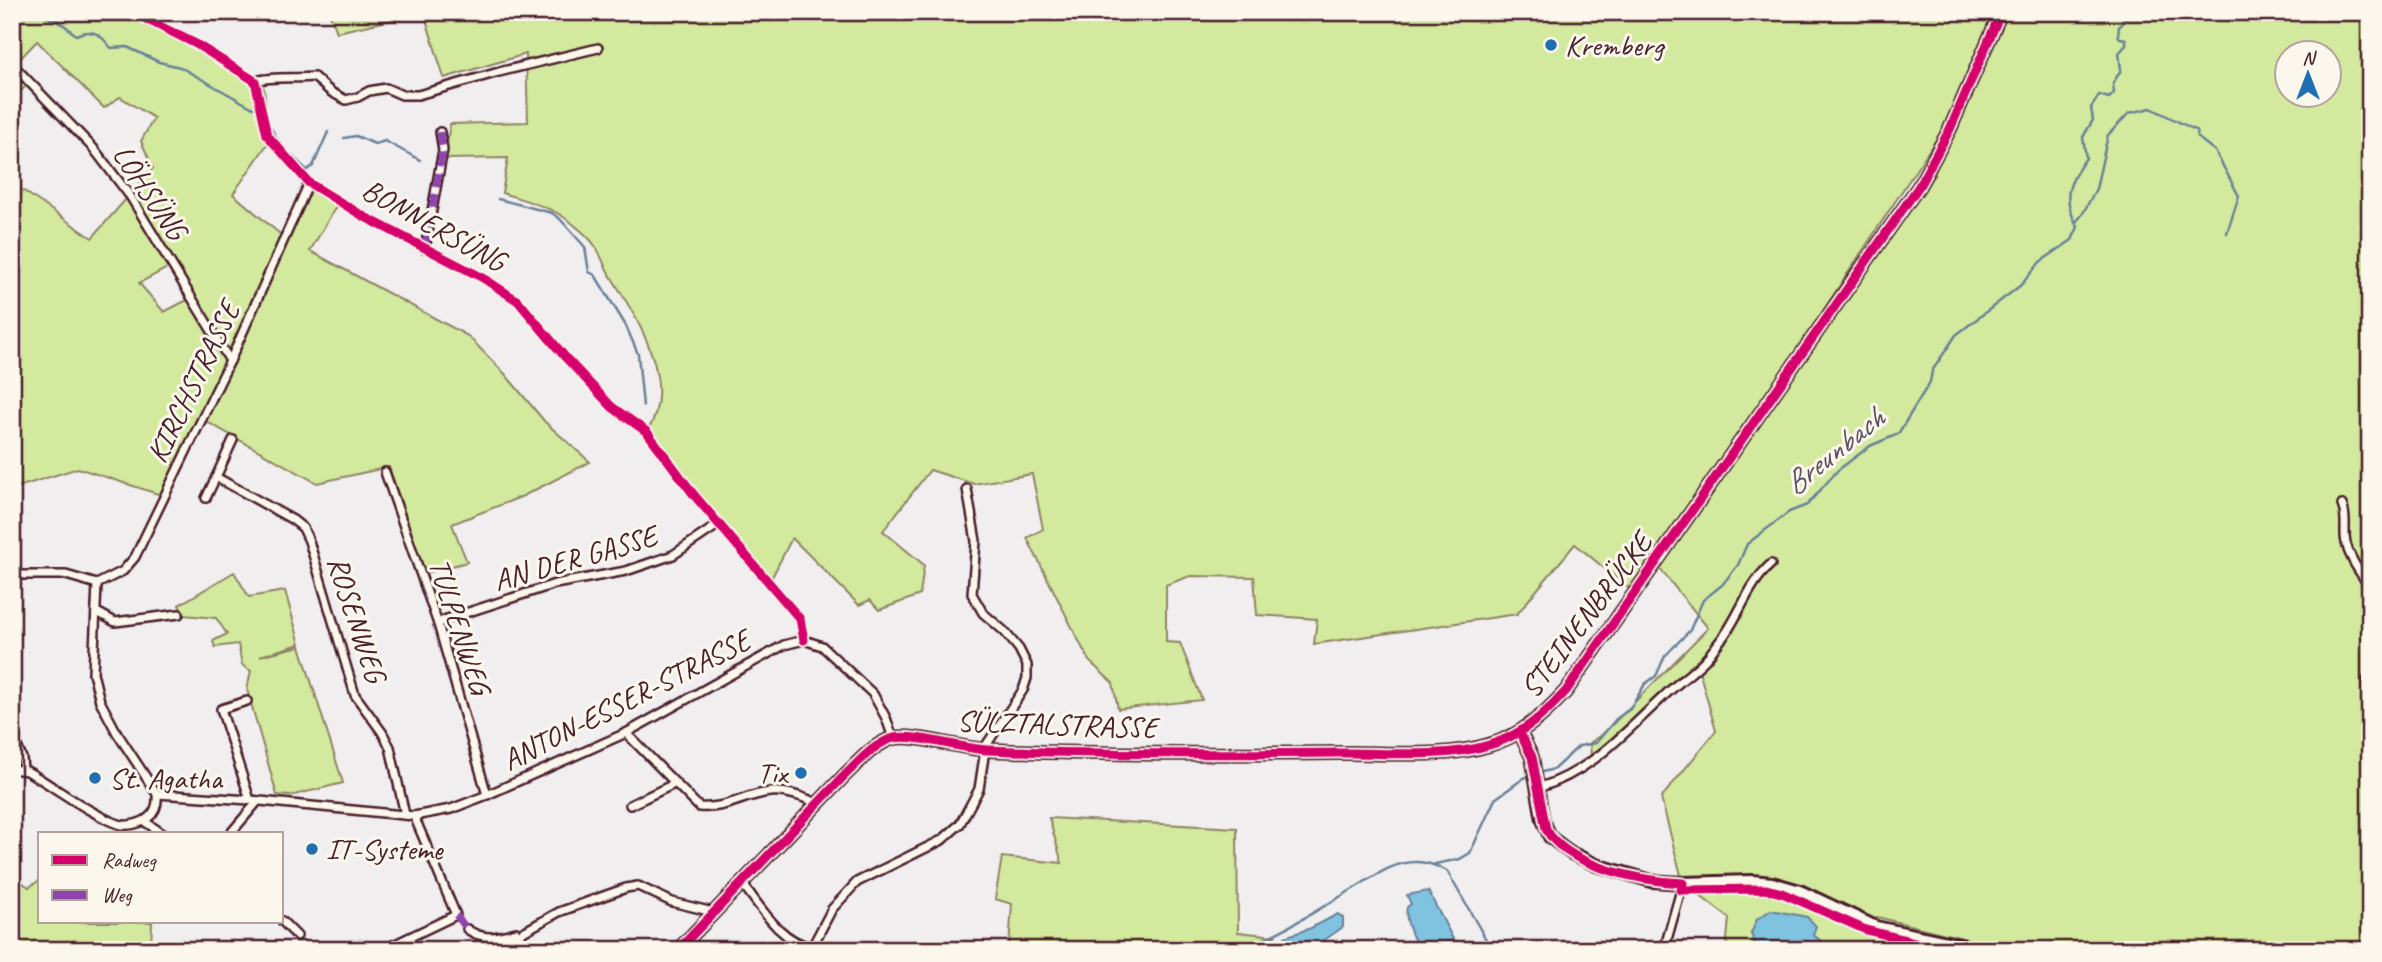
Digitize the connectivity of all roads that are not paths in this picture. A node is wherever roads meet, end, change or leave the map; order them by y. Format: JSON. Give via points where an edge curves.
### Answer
{"nodes":[{"id":1,"x":132,"y":12,"type":"edge"},
{"id":2,"x":2001,"y":12,"type":"edge"},
{"id":3,"x":598,"y":48,"type":"dead end"},
{"id":4,"x":12,"y":64,"type":"edge"},
{"id":5,"x":255,"y":81,"type":"junction"},
{"id":6,"x":440,"y":132,"type":"dead end"},
{"id":7,"x":309,"y":183,"type":"junction"},
{"id":8,"x":425,"y":249,"type":"junction"},
{"id":9,"x":230,"y":361,"type":"junction"},
{"id":10,"x":233,"y":440,"type":"dead end"},
{"id":11,"x":385,"y":472,"type":"dead end"},
{"id":12,"x":216,"y":477,"type":"junction"},
{"id":13,"x":967,"y":489,"type":"dead end"},
{"id":14,"x":206,"y":498,"type":"dead end"},
{"id":15,"x":2342,"y":505,"type":"dead end"},
{"id":16,"x":719,"y":524,"type":"junction"},
{"id":17,"x":1771,"y":564,"type":"dead end"},
{"id":18,"x":12,"y":575,"type":"edge"},
{"id":19,"x":97,"y":584,"type":"junction"},
{"id":20,"x":2370,"y":587,"type":"edge"},
{"id":21,"x":97,"y":612,"type":"junction"},
{"id":22,"x":179,"y":614,"type":"dead end"},
{"id":23,"x":438,"y":624,"type":"junction"},
{"id":24,"x":804,"y":640,"type":"junction"},
{"id":25,"x":2370,"y":674,"type":"edge"},
{"id":26,"x":247,"y":701,"type":"dead end"},
{"id":27,"x":2370,"y":712,"type":"edge"},
{"id":28,"x":626,"y":733,"type":"junction"},
{"id":29,"x":1520,"y":733,"type":"junction"},
{"id":30,"x":12,"y":734,"type":"edge"},
{"id":31,"x":893,"y":738,"type":"junction"},
{"id":32,"x":984,"y":750,"type":"junction"},
{"id":33,"x":12,"y":769,"type":"edge"},
{"id":34,"x":23,"y":770,"type":"junction"},
{"id":35,"x":674,"y":784,"type":"junction"},
{"id":36,"x":1537,"y":784,"type":"junction"},
{"id":37,"x":157,"y":794,"type":"junction"},
{"id":38,"x":487,"y":795,"type":"junction"},
{"id":39,"x":254,"y":800,"type":"junction"},
{"id":40,"x":819,"y":804,"type":"junction"},
{"id":41,"x":630,"y":805,"type":"dead end"},
{"id":42,"x":405,"y":815,"type":"junction"},
{"id":43,"x":414,"y":816,"type":"junction"},
{"id":44,"x":144,"y":821,"type":"junction"},
{"id":45,"x":160,"y":832,"type":"edge"},
{"id":46,"x":231,"y":832,"type":"edge"},
{"id":47,"x":742,"y":883,"type":"junction"},
{"id":48,"x":1683,"y":883,"type":"junction"},
{"id":49,"x":713,"y":912,"type":"junction"},
{"id":50,"x":284,"y":923,"type":"edge"},
{"id":51,"x":467,"y":929,"type":"dead end"},
{"id":52,"x":522,"y":933,"type":"junction"},
{"id":53,"x":297,"y":936,"type":"dead end"},
{"id":54,"x":812,"y":948,"type":"edge"},
{"id":55,"x":383,"y":950,"type":"edge"},
{"id":56,"x":491,"y":950,"type":"edge"},
{"id":57,"x":678,"y":950,"type":"edge"},
{"id":58,"x":1664,"y":950,"type":"edge"},
{"id":59,"x":1984,"y":950,"type":"edge"}],
"edges":[{"from":1,"to":5,"type":"street"},
{"from":2,"to":29,"type":"main road","name":"STEINENBRÜCKE","via":[[1950,129],[1919,186],[1566,691]]},
{"from":3,"to":5,"type":"street","via":[[418,95],[386,88],[346,100],[314,77]]},
{"from":4,"to":9,"type":"street","name":"LÖHSÜNG","via":[[94,149],[130,196]]},
{"from":5,"to":7,"type":"street","name":"BONNERSÜNG","via":[[267,135]]},
{"from":6,"to":8,"type":"street","name":"BONNERSÜNG","via":[[443,150]]},
{"from":7,"to":8,"type":"street","name":"BONNERSÜNG"},
{"from":7,"to":9,"type":"street","name":"KIRCHSTRASSE"},
{"from":8,"to":16,"type":"street","name":"BONNERSÜNG","via":[[519,301],[612,407],[647,432]]},
{"from":9,"to":19,"type":"street","name":"KIRCHSTRASSE","via":[[135,557],[123,571]]},
{"from":10,"to":12,"type":"street"},
{"from":11,"to":23,"type":"street","name":"TULPENWEG"},
{"from":12,"to":14,"type":"street"},
{"from":12,"to":42,"type":"street","name":"ROSENWEG","via":[[303,528],[355,695],[390,747]]},
{"from":13,"to":32,"type":"street","via":[[975,541],[972,594],[1027,665],[1023,690]]},
{"from":15,"to":20,"type":"street","via":[[2350,556]]},
{"from":16,"to":23,"type":"street","name":"AN DER GASSE","via":[[673,555],[626,571],[555,584]]},
{"from":16,"to":24,"type":"street","name":"BONNERSÜNG","via":[[800,619]]},
{"from":17,"to":36,"type":"street","via":[[1758,576],[1734,622],[1705,660],[1601,756],[1557,782]]},
{"from":18,"to":19,"type":"street","via":[[66,575]]},
{"from":19,"to":21,"type":"street"},
{"from":21,"to":22,"type":"street","via":[[115,622]]},
{"from":21,"to":37,"type":"street","via":[[93,673],[100,701]]},
{"from":23,"to":38,"type":"street","name":"TULPENWEG"},
{"from":24,"to":28,"type":"street","name":"ANTON-ESSER-STRASSE","via":[[784,645]]},
{"from":24,"to":31,"type":"street","via":[[822,646],[873,694]]},
{"from":25,"to":27,"type":"street"},
{"from":26,"to":39,"type":"street","via":[[221,709]]},
{"from":28,"to":35,"type":"street"},
{"from":28,"to":38,"type":"street","name":"ANTON-ESSER-STRASSE"},
{"from":29,"to":32,"type":"main road","name":"SÜLZTALSTRASSE","via":[[1460,752]]},
{"from":29,"to":36,"type":"main road","name":"STEINENBRÜCKE","via":[[1532,757]]},
{"from":30,"to":34,"type":"street"},
{"from":31,"to":32,"type":"main road","name":"SÜLZTALSTRASSE"},
{"from":31,"to":40,"type":"main road","via":[[873,749]]},
{"from":32,"to":54,"type":"street","via":[[979,789],[960,824],[942,840],[857,882],[832,909]]},
{"from":33,"to":34,"type":"street"},
{"from":34,"to":44,"type":"street","via":[[108,819],[125,825]]},
{"from":35,"to":40,"type":"street","via":[[699,807],[716,808],[772,792]]},
{"from":35,"to":41,"type":"street"},
{"from":36,"to":48,"type":"main road","name":"STEINENBRÜCKE","via":[[1546,829],[1571,853],[1623,874]]},
{"from":37,"to":39,"type":"street","name":"ANTON-ESSER-STRASSE"},
{"from":37,"to":44,"type":"street","via":[[158,804]]},
{"from":38,"to":43,"type":"street","name":"ANTON-ESSER-STRASSE","via":[[451,809]]},
{"from":39,"to":42,"type":"street","name":"ANTON-ESSER-STRASSE"},
{"from":39,"to":46,"type":"street"},
{"from":40,"to":47,"type":"main road"},
{"from":42,"to":43,"type":"street","name":"ANTON-ESSER-STRASSE"},
{"from":43,"to":55,"type":"street","via":[[456,915]]},
{"from":44,"to":45,"type":"street"},
{"from":47,"to":49,"type":"main road"},
{"from":47,"to":54,"type":"street","via":[[782,932]]},
{"from":48,"to":58,"type":"street"},
{"from":48,"to":59,"type":"main road","name":"STEINENBRÜCKE","via":[[1772,883],[1800,891],[1876,927]]},
{"from":49,"to":52,"type":"street","via":[[672,902],[638,886],[559,912]]},
{"from":49,"to":57,"type":"main road"},
{"from":50,"to":53,"type":"street"},
{"from":51,"to":52,"type":"street","via":[[487,938]]},
{"from":52,"to":56,"type":"street"}]}
